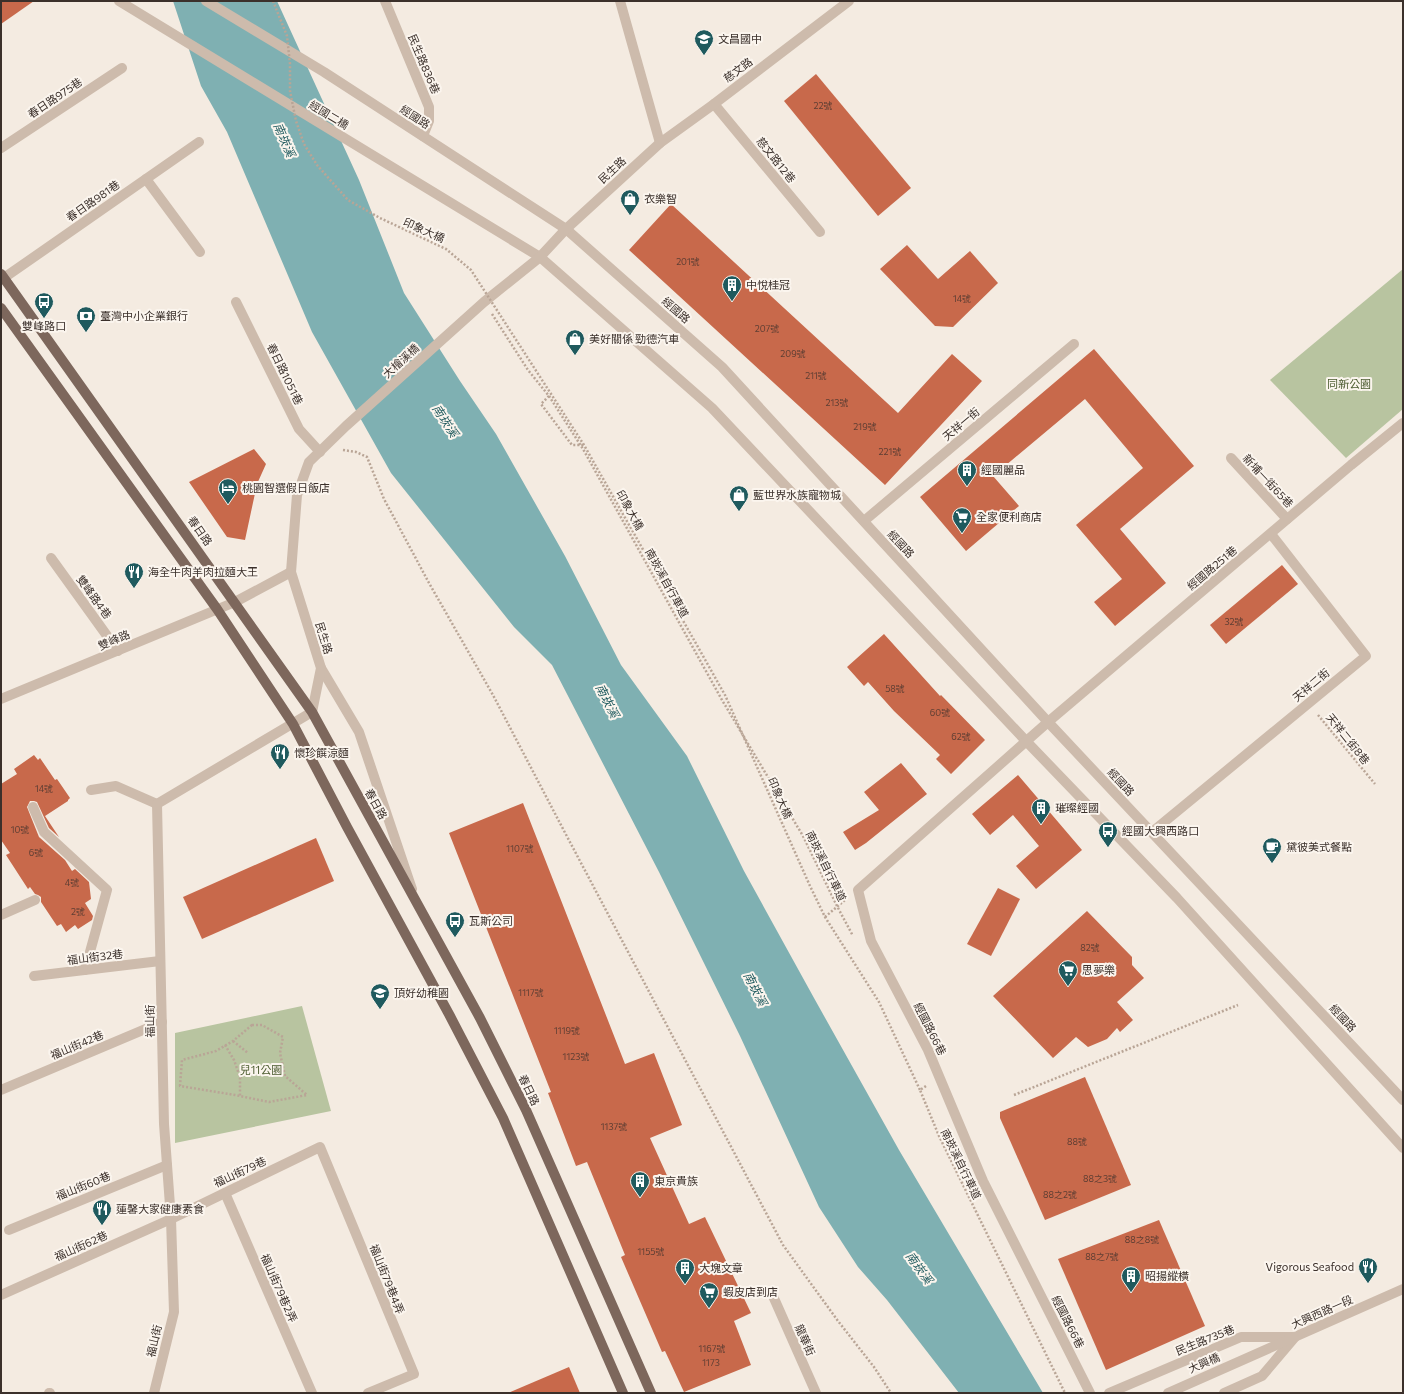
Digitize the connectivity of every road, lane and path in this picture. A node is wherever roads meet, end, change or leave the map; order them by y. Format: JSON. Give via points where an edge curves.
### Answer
{"nodes":[{"id":1,"x":119,"y":1,"type":"edge"},
{"id":2,"x":206,"y":1,"type":"edge"},
{"id":3,"x":273,"y":1,"type":"edge"},
{"id":4,"x":385,"y":1,"type":"edge"},
{"id":5,"x":620,"y":1,"type":"edge"},
{"id":6,"x":849,"y":1,"type":"edge"},
{"id":7,"x":122,"y":68,"type":"dead end"},
{"id":8,"x":714,"y":104,"type":"junction"},
{"id":9,"x":423,"y":136,"type":"junction"},
{"id":10,"x":199,"y":142,"type":"dead end"},
{"id":11,"x":660,"y":143,"type":"junction"},
{"id":12,"x":1,"y":148,"type":"edge"},
{"id":13,"x":146,"y":179,"type":"junction"},
{"id":14,"x":566,"y":229,"type":"junction"},
{"id":15,"x":820,"y":232,"type":"dead end"},
{"id":16,"x":200,"y":252,"type":"dead end"},
{"id":17,"x":540,"y":257,"type":"junction"},
{"id":18,"x":2,"y":277,"type":"edge"},
{"id":19,"x":236,"y":302,"type":"dead end"},
{"id":20,"x":484,"y":302,"type":"junction"},
{"id":21,"x":1,"y":308,"type":"edge"},
{"id":22,"x":472,"y":314,"type":"joint"},
{"id":23,"x":1074,"y":344,"type":"dead end"},
{"id":24,"x":549,"y":396,"type":"junction"},
{"id":25,"x":1403,"y":423,"type":"edge"},
{"id":26,"x":346,"y":426,"type":"joint"},
{"id":27,"x":584,"y":445,"type":"junction"},
{"id":28,"x":322,"y":449,"type":"junction"},
{"id":29,"x":1231,"y":458,"type":"dead end"},
{"id":30,"x":1287,"y":519,"type":"junction"},
{"id":31,"x":864,"y":521,"type":"junction"},
{"id":32,"x":1271,"y":534,"type":"junction"},
{"id":33,"x":51,"y":558,"type":"dead end"},
{"id":34,"x":291,"y":572,"type":"junction"},
{"id":35,"x":235,"y":602,"type":"junction"},
{"id":36,"x":217,"y":609,"type":"junction"},
{"id":37,"x":118,"y":651,"type":"junction"},
{"id":38,"x":321,"y":668,"type":"junction"},
{"id":39,"x":1,"y":699,"type":"edge"},
{"id":40,"x":1308,"y":703,"type":"junction"},
{"id":41,"x":312,"y":712,"type":"junction"},
{"id":42,"x":1048,"y":722,"type":"junction"},
{"id":43,"x":293,"y":724,"type":"junction"},
{"id":44,"x":1037,"y":731,"type":"joint"},
{"id":45,"x":1026,"y":741,"type":"junction"},
{"id":46,"x":1374,"y":784,"type":"dead end"},
{"id":47,"x":91,"y":790,"type":"dead end"},
{"id":48,"x":157,"y":804,"type":"junction"},
{"id":49,"x":33,"y":807,"type":"dead end"},
{"id":50,"x":1152,"y":832,"type":"junction"},
{"id":51,"x":35,"y":900,"type":"dead end"},
{"id":52,"x":837,"y":906,"type":"junction"},
{"id":53,"x":419,"y":907,"type":"junction"},
{"id":54,"x":1,"y":915,"type":"edge"},
{"id":55,"x":825,"y":917,"type":"junction"},
{"id":56,"x":856,"y":942,"type":"dead end"},
{"id":57,"x":160,"y":961,"type":"junction"},
{"id":58,"x":85,"y":970,"type":"junction"},
{"id":59,"x":34,"y":976,"type":"dead end"},
{"id":60,"x":1238,"y":1005,"type":"dead end"},
{"id":61,"x":162,"y":1022,"type":"junction"},
{"id":62,"x":233,"y":1041,"type":"junction"},
{"id":63,"x":225,"y":1045,"type":"junction"},
{"id":64,"x":248,"y":1053,"type":"dead end"},
{"id":65,"x":249,"y":1073,"type":"dead end"},
{"id":66,"x":240,"y":1077,"type":"junction"},
{"id":67,"x":924,"y":1079,"type":"dead end"},
{"id":68,"x":1,"y":1090,"type":"edge"},
{"id":69,"x":920,"y":1090,"type":"junction"},
{"id":70,"x":1014,"y":1095,"type":"dead end"},
{"id":71,"x":240,"y":1096,"type":"junction"},
{"id":72,"x":1403,"y":1100,"type":"edge"},
{"id":73,"x":320,"y":1148,"type":"joint"},
{"id":74,"x":1403,"y":1148,"type":"edge"},
{"id":75,"x":167,"y":1165,"type":"junction"},
{"id":76,"x":225,"y":1192,"type":"junction"},
{"id":77,"x":171,"y":1219,"type":"junction"},
{"id":78,"x":9,"y":1230,"type":"dead end"},
{"id":79,"x":1403,"y":1289,"type":"edge"},
{"id":80,"x":1,"y":1295,"type":"edge"},
{"id":81,"x":773,"y":1296,"type":"dead end"},
{"id":82,"x":1295,"y":1337,"type":"junction"},
{"id":83,"x":1251,"y":1356,"type":"joint"},
{"id":84,"x":154,"y":1393,"type":"edge"},
{"id":85,"x":312,"y":1393,"type":"edge"},
{"id":86,"x":368,"y":1393,"type":"edge"},
{"id":87,"x":623,"y":1393,"type":"edge"},
{"id":88,"x":651,"y":1393,"type":"edge"},
{"id":89,"x":816,"y":1393,"type":"edge"},
{"id":90,"x":891,"y":1393,"type":"edge"},
{"id":91,"x":1065,"y":1393,"type":"edge"},
{"id":92,"x":1090,"y":1393,"type":"edge"},
{"id":93,"x":1109,"y":1393,"type":"edge"},
{"id":94,"x":1168,"y":1393,"type":"edge"},
{"id":95,"x":1224,"y":1393,"type":"edge"}],
"edges":[{"from":1,"to":17,"type":"street","name":"經國二橋"},
{"from":2,"to":9,"type":"street","name":"經國路","via":[[324,72]]},
{"from":3,"to":27,"type":"path","name":"印象大橋","bridge":true,"via":[[287,36],[290,91],[296,121],[304,144],[317,165],[348,200],[385,221],[446,248],[471,270]]},
{"from":4,"to":9,"type":"street","name":"民生路836巷","via":[[429,107],[429,122]]},
{"from":5,"to":11,"type":"street"},
{"from":6,"to":8,"type":"street","name":"慈文路"},
{"from":7,"to":12,"type":"street","name":"春日路975巷"},
{"from":8,"to":11,"type":"street","name":"慈文路"},
{"from":8,"to":15,"type":"street","name":"慈文路12巷"},
{"from":9,"to":14,"type":"street","name":"經國路"},
{"from":10,"to":13,"type":"street","name":"春日路981巷"},
{"from":11,"to":14,"type":"street","name":"民生路"},
{"from":13,"to":16,"type":"street"},
{"from":13,"to":18,"type":"street","name":"春日路981巷"},
{"from":14,"to":17,"type":"street","name":"民生路"},
{"from":14,"to":31,"type":"street","name":"經國路","via":[[722,367]]},
{"from":17,"to":20,"type":"street","name":"民生路"},
{"from":17,"to":45,"type":"street","via":[[712,408]]},
{"from":18,"to":35,"type":"main road","name":"春日路"},
{"from":19,"to":28,"type":"street","name":"春日路1051巷","via":[[299,430]]},
{"from":20,"to":22,"type":"street","name":"民生路"},
{"from":20,"to":24,"type":"path","name":"南崁溪自行車道","via":[[528,370]]},
{"from":21,"to":36,"type":"main road"},
{"from":22,"to":26,"type":"street","name":"大檜溪橋"},
{"from":23,"to":31,"type":"street","name":"天祥一街"},
{"from":24,"to":27,"type":"path","bridge":true,"via":[[541,404],[572,446]]},
{"from":24,"to":52,"type":"path","name":"南崁溪自行車道","via":[[583,448],[722,700],[803,836]]},
{"from":25,"to":30,"type":"street","name":"經國路251巷"},
{"from":26,"to":28,"type":"street","name":"民生路"},
{"from":27,"to":55,"type":"path","name":"印象大橋","bridge":true,"via":[[725,695]]},
{"from":28,"to":34,"type":"street","name":"民生路","via":[[309,462],[298,495]]},
{"from":28,"to":90,"type":"path","via":[[356,452],[367,458],[384,498],[493,695],[783,1245]]},
{"from":29,"to":30,"type":"street","name":"新埔一街65巷"},
{"from":30,"to":32,"type":"street","name":"經國路251巷"},
{"from":31,"to":42,"type":"street","name":"經國路"},
{"from":32,"to":40,"type":"street","name":"天祥二街","via":[[1366,656]]},
{"from":32,"to":42,"type":"street","name":"經國路251巷"},
{"from":33,"to":37,"type":"street","name":"雙峰路4巷"},
{"from":34,"to":35,"type":"street"},
{"from":34,"to":38,"type":"street","name":"民生路"},
{"from":35,"to":36,"type":"street","name":"雙峰路"},
{"from":35,"to":41,"type":"main road","name":"春日路"},
{"from":36,"to":37,"type":"street","name":"雙峰路"},
{"from":36,"to":43,"type":"main road"},
{"from":37,"to":39,"type":"street","name":"雙峰路"},
{"from":38,"to":41,"type":"street","name":"民生路"},
{"from":38,"to":53,"type":"street","via":[[359,732]]},
{"from":40,"to":46,"type":"path","name":"天祥二街8巷"},
{"from":40,"to":50,"type":"street","name":"天祥二街"},
{"from":41,"to":43,"type":"street"},
{"from":41,"to":53,"type":"main road","name":"春日路"},
{"from":42,"to":44,"type":"street","name":"經國路251巷"},
{"from":42,"to":50,"type":"street","name":"經國路"},
{"from":43,"to":48,"type":"street"},
{"from":43,"to":87,"type":"main road","via":[[502,1118]]},
{"from":44,"to":45,"type":"street","name":"經國路66巷"},
{"from":45,"to":74,"type":"street","via":[[1177,898]]},
{"from":45,"to":92,"type":"street","name":"經國路66巷","via":[[858,890],[871,941],[928,1050],[983,1181]]},
{"from":47,"to":48,"type":"street","via":[[116,786]]},
{"from":48,"to":57,"type":"street","name":"福山街"},
{"from":49,"to":58,"type":"street","via":[[44,832],[107,890]]},
{"from":50,"to":72,"type":"street","name":"經國路"},
{"from":51,"to":54,"type":"street"},
{"from":52,"to":55,"type":"path"},
{"from":52,"to":56,"type":"path","name":"南崁溪自行車道"},
{"from":53,"to":88,"type":"main road","name":"春日路","via":[[480,1018],[526,1110]]},
{"from":55,"to":69,"type":"path","name":"印象大橋","bridge":true,"via":[[879,1002]]},
{"from":57,"to":58,"type":"street","name":"福山街32巷"},
{"from":57,"to":61,"type":"street","name":"福山街"},
{"from":58,"to":59,"type":"street","name":"福山街32巷"},
{"from":60,"to":70,"type":"path"},
{"from":61,"to":68,"type":"street","name":"福山街42巷"},
{"from":61,"to":75,"type":"street","name":"福山街"},
{"from":62,"to":63,"type":"path"},
{"from":62,"to":64,"type":"path"},
{"from":62,"to":71,"type":"path","via":[[252,1026],[262,1025],[283,1037],[280,1053],[285,1076],[307,1095],[268,1102]]},
{"from":63,"to":66,"type":"path"},
{"from":63,"to":71,"type":"path","via":[[216,1051],[182,1060],[180,1086]]},
{"from":65,"to":66,"type":"path"},
{"from":66,"to":71,"type":"path"},
{"from":67,"to":69,"type":"path","via":[[927,1086]]},
{"from":69,"to":91,"type":"path","name":"南崁溪自行車道","via":[[939,1136]]},
{"from":73,"to":76,"type":"street","name":"福山街79巷"},
{"from":73,"to":86,"type":"street","name":"福山街79巷4弄","via":[[414,1374]]},
{"from":75,"to":77,"type":"street","name":"福山街"},
{"from":75,"to":78,"type":"street","name":"福山街60巷"},
{"from":76,"to":77,"type":"street","name":"福山街79巷"},
{"from":76,"to":85,"type":"street","name":"福山街79巷2弄"},
{"from":77,"to":80,"type":"street","name":"福山街62巷"},
{"from":77,"to":84,"type":"street","name":"福山街","via":[[174,1312]]},
{"from":79,"to":82,"type":"street","name":"大興西路一段"},
{"from":81,"to":89,"type":"street","name":"龍華街"},
{"from":82,"to":83,"type":"street","name":"大興西路一段"},
{"from":82,"to":93,"type":"street","name":"民生路735巷","via":[[1241,1337]]},
{"from":82,"to":95,"type":"street","via":[[1262,1376]]},
{"from":83,"to":94,"type":"street","name":"大興橋"}]}
